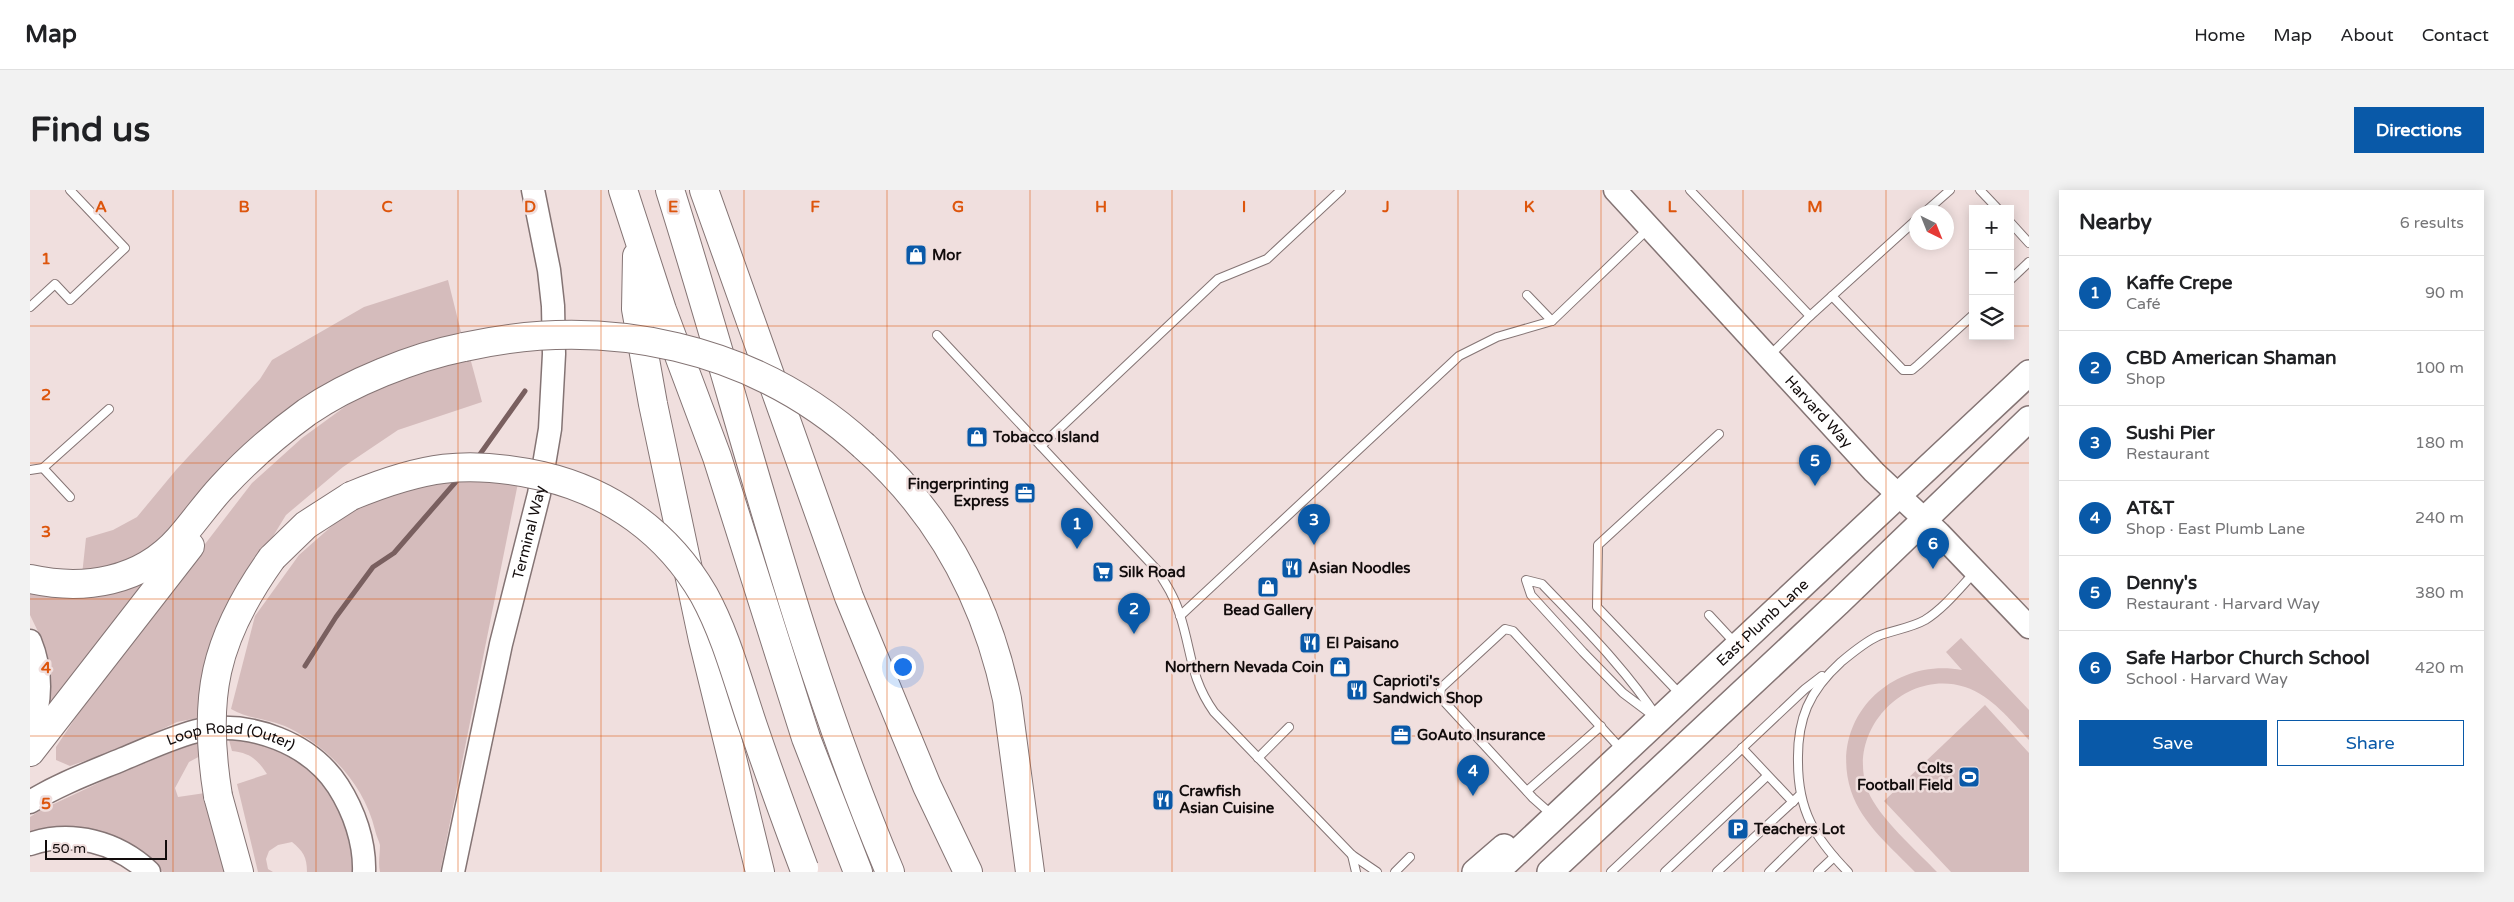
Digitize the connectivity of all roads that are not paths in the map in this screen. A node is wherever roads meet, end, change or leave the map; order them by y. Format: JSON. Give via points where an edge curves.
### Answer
{"nodes":[{"id":1,"x":70,"y":190,"type":"edge"},
{"id":2,"x":532,"y":190,"type":"edge"},
{"id":3,"x":624,"y":190,"type":"edge"},
{"id":4,"x":670,"y":190,"type":"edge"},
{"id":5,"x":704,"y":190,"type":"edge"},
{"id":6,"x":1342,"y":190,"type":"edge"},
{"id":7,"x":1614,"y":190,"type":"edge"},
{"id":8,"x":1690,"y":190,"type":"edge"},
{"id":9,"x":1950,"y":190,"type":"edge"},
{"id":10,"x":1982,"y":190,"type":"edge"},
{"id":11,"x":1933,"y":205,"type":"edge"},
{"id":12,"x":1995,"y":205,"type":"edge"},
{"id":13,"x":1909,"y":226,"type":"edge"},
{"id":14,"x":2014,"y":226,"type":"edge"},
{"id":15,"x":1649,"y":228,"type":"junction"},
{"id":16,"x":638,"y":235,"type":"junction"},
{"id":17,"x":2029,"y":243,"type":"edge"},
{"id":18,"x":2029,"y":262,"type":"edge"},
{"id":19,"x":2014,"y":276,"type":"edge"},
{"id":20,"x":1527,"y":295,"type":"dead end"},
{"id":21,"x":1832,"y":296,"type":"junction"},
{"id":22,"x":30,"y":307,"type":"edge"},
{"id":23,"x":1810,"y":316,"type":"junction"},
{"id":24,"x":1969,"y":319,"type":"edge"},
{"id":25,"x":1552,"y":321,"type":"junction"},
{"id":26,"x":937,"y":335,"type":"dead end"},
{"id":27,"x":1768,"y":356,"type":"junction"},
{"id":28,"x":2029,"y":373,"type":"edge"},
{"id":29,"x":109,"y":409,"type":"dead end"},
{"id":30,"x":2029,"y":419,"type":"edge"},
{"id":31,"x":1719,"y":434,"type":"dead end"},
{"id":32,"x":267,"y":446,"type":"junction"},
{"id":33,"x":1042,"y":446,"type":"junction"},
{"id":34,"x":43,"y":468,"type":"junction"},
{"id":35,"x":30,"y":470,"type":"edge"},
{"id":36,"x":1900,"y":496,"type":"junction"},
{"id":37,"x":70,"y":497,"type":"dead end"},
{"id":38,"x":1925,"y":519,"type":"junction"},
{"id":39,"x":1976,"y":572,"type":"junction"},
{"id":40,"x":30,"y":579,"type":"edge"},
{"id":41,"x":1708,"y":615,"type":"dead end"},
{"id":42,"x":1180,"y":616,"type":"junction"},
{"id":43,"x":2029,"y":627,"type":"edge"},
{"id":44,"x":1738,"y":646,"type":"junction"},
{"id":45,"x":32,"y":650,"type":"edge"},
{"id":46,"x":1846,"y":658,"type":"junction"},
{"id":47,"x":1683,"y":697,"type":"junction"},
{"id":48,"x":1659,"y":720,"type":"junction"},
{"id":49,"x":1600,"y":726,"type":"junction"},
{"id":50,"x":1289,"y":727,"type":"dead end"},
{"id":51,"x":30,"y":732,"type":"edge"},
{"id":52,"x":1742,"y":748,"type":"junction"},
{"id":53,"x":30,"y":752,"type":"edge"},
{"id":54,"x":1624,"y":752,"type":"junction"},
{"id":55,"x":1258,"y":758,"type":"junction"},
{"id":56,"x":1767,"y":776,"type":"junction"},
{"id":57,"x":1527,"y":791,"type":"junction"},
{"id":58,"x":1800,"y":795,"type":"junction"},
{"id":59,"x":30,"y":802,"type":"edge"},
{"id":60,"x":1793,"y":802,"type":"junction"},
{"id":61,"x":1547,"y":823,"type":"junction"},
{"id":62,"x":1813,"y":830,"type":"junction"},
{"id":63,"x":30,"y":844,"type":"edge"},
{"id":64,"x":1352,"y":855,"type":"junction"},
{"id":65,"x":1410,"y":857,"type":"dead end"},
{"id":66,"x":1834,"y":857,"type":"junction"},
{"id":67,"x":805,"y":870,"type":"edge"},
{"id":68,"x":148,"y":872,"type":"edge"},
{"id":69,"x":240,"y":872,"type":"edge"},
{"id":70,"x":364,"y":872,"type":"edge"},
{"id":71,"x":453,"y":872,"type":"edge"},
{"id":72,"x":760,"y":872,"type":"edge"},
{"id":73,"x":858,"y":872,"type":"edge"},
{"id":74,"x":890,"y":872,"type":"edge"},
{"id":75,"x":968,"y":872,"type":"edge"},
{"id":76,"x":1030,"y":872,"type":"edge"},
{"id":77,"x":1356,"y":872,"type":"edge"},
{"id":78,"x":1377,"y":872,"type":"edge"},
{"id":79,"x":1395,"y":872,"type":"edge"},
{"id":80,"x":1475,"y":872,"type":"edge"},
{"id":81,"x":1496,"y":872,"type":"edge"},
{"id":82,"x":1550,"y":872,"type":"edge"},
{"id":83,"x":1611,"y":872,"type":"edge"},
{"id":84,"x":1665,"y":872,"type":"edge"},
{"id":85,"x":1717,"y":872,"type":"edge"},
{"id":86,"x":1769,"y":872,"type":"edge"},
{"id":87,"x":1818,"y":872,"type":"edge"},
{"id":88,"x":1848,"y":872,"type":"edge"}],
"edges":[{"from":1,"to":22,"type":"lane","via":[[125,248],[70,300],[54,284]]},
{"from":2,"to":71,"type":"street","name":"Terminal Way","via":[[553,306],[550,429],[539,494],[501,644]]},
{"from":3,"to":16,"type":"highway"},
{"from":4,"to":74,"type":"highway","via":[[816,672]]},
{"from":5,"to":75,"type":"highway","via":[[849,597],[927,786]]},
{"from":6,"to":33,"type":"lane","via":[[1268,259],[1218,279]]},
{"from":7,"to":15,"type":"street","name":"Harvard Way"},
{"from":8,"to":23,"type":"lane"},
{"from":9,"to":11,"type":"lane"},
{"from":10,"to":12,"type":"lane"},
{"from":13,"to":21,"type":"lane"},
{"from":14,"to":17,"type":"lane"},
{"from":15,"to":25,"type":"lane"},
{"from":15,"to":27,"type":"street","name":"Harvard Way"},
{"from":16,"to":72,"type":"highway","via":[[636,308],[653,404],[703,640]]},
{"from":16,"to":73,"type":"highway","via":[[662,310],[717,456],[806,738]]},
{"from":18,"to":19,"type":"lane"},
{"from":20,"to":25,"type":"lane"},
{"from":21,"to":23,"type":"lane"},
{"from":21,"to":24,"type":"lane","via":[[1903,370],[1912,370]]},
{"from":23,"to":27,"type":"lane"},
{"from":25,"to":42,"type":"lane","via":[[1497,337],[1459,356]]},
{"from":26,"to":33,"type":"lane"},
{"from":27,"to":36,"type":"street","name":"Harvard Way"},
{"from":28,"to":36,"type":"main road","name":"East Plumb Lane"},
{"from":29,"to":34,"type":"lane"},
{"from":30,"to":38,"type":"main road"},
{"from":31,"to":47,"type":"lane","via":[[1598,545],[1597,607]]},
{"from":32,"to":40,"type":"highway","via":[[224,485],[166,552],[136,572],[119,579],[87,584],[65,585]]},
{"from":32,"to":53,"type":"highway"},
{"from":32,"to":76,"type":"highway","bridge":true,"via":[[306,413],[345,390],[432,354],[525,335],[587,333],[658,342],[706,355],[753,373],[826,415],[864,446],[920,505],[951,550],[980,604],[1002,674]]},
{"from":33,"to":42,"type":"lane","via":[[1157,570]]},
{"from":34,"to":35,"type":"lane"},
{"from":34,"to":37,"type":"lane"},
{"from":36,"to":38,"type":"street","name":"Harvard Way"},
{"from":36,"to":44,"type":"main road","name":"East Plumb Lane"},
{"from":38,"to":39,"type":"street","name":"Harvard Way"},
{"from":38,"to":82,"type":"main road"},
{"from":39,"to":43,"type":"street","name":"Harvard Way"},
{"from":39,"to":46,"type":"lane","via":[[1924,621],[1878,636]]},
{"from":41,"to":44,"type":"lane"},
{"from":42,"to":55,"type":"lane","via":[[1191,666],[1204,698]]},
{"from":44,"to":47,"type":"main road","name":"East Plumb Lane"},
{"from":45,"to":51,"type":"street","via":[[39,695]]},
{"from":46,"to":52,"type":"lane","via":[[1805,690]]},
{"from":46,"to":58,"type":"lane","via":[[1814,692],[1804,716],[1798,746]]},
{"from":47,"to":48,"type":"main road","name":"East Plumb Lane"},
{"from":48,"to":48,"type":"lane","via":[[1617,661],[1542,584],[1526,580],[1531,595],[1583,652],[1623,693]]},
{"from":48,"to":54,"type":"main road","name":"East Plumb Lane"},
{"from":49,"to":54,"type":"lane"},
{"from":49,"to":57,"type":"lane"},
{"from":49,"to":57,"type":"lane","via":[[1513,631],[1505,629],[1441,688],[1440,697]]},
{"from":50,"to":55,"type":"lane"},
{"from":52,"to":56,"type":"lane"},
{"from":52,"to":83,"type":"lane"},
{"from":54,"to":61,"type":"main road","name":"East Plumb Lane"},
{"from":55,"to":64,"type":"lane"},
{"from":56,"to":60,"type":"lane"},
{"from":56,"to":84,"type":"lane"},
{"from":57,"to":61,"type":"lane"},
{"from":58,"to":60,"type":"lane"},
{"from":58,"to":62,"type":"lane"},
{"from":59,"to":70,"type":"street","name":"Loop Road (Outer)","via":[[86,774],[188,734],[216,728],[248,731],[296,747],[329,774],[357,825]]},
{"from":60,"to":85,"type":"lane"},
{"from":61,"to":80,"type":"main road","via":[[1498,851]]},
{"from":61,"to":81,"type":"main road","name":"East Plumb Lane"},
{"from":62,"to":66,"type":"lane"},
{"from":62,"to":86,"type":"lane"},
{"from":63,"to":68,"type":"street","via":[[66,838],[100,843],[125,854]]},
{"from":64,"to":77,"type":"lane"},
{"from":64,"to":78,"type":"lane"},
{"from":65,"to":79,"type":"lane"},
{"from":66,"to":87,"type":"lane"},
{"from":66,"to":88,"type":"lane"},
{"from":67,"to":69,"type":"highway","bridge":true,"via":[[730,656],[704,595],[670,548],[642,522],[577,485],[493,467],[454,467],[395,478],[351,496],[306,525],[272,558],[234,618],[213,688],[210,722],[218,796]]}]}
